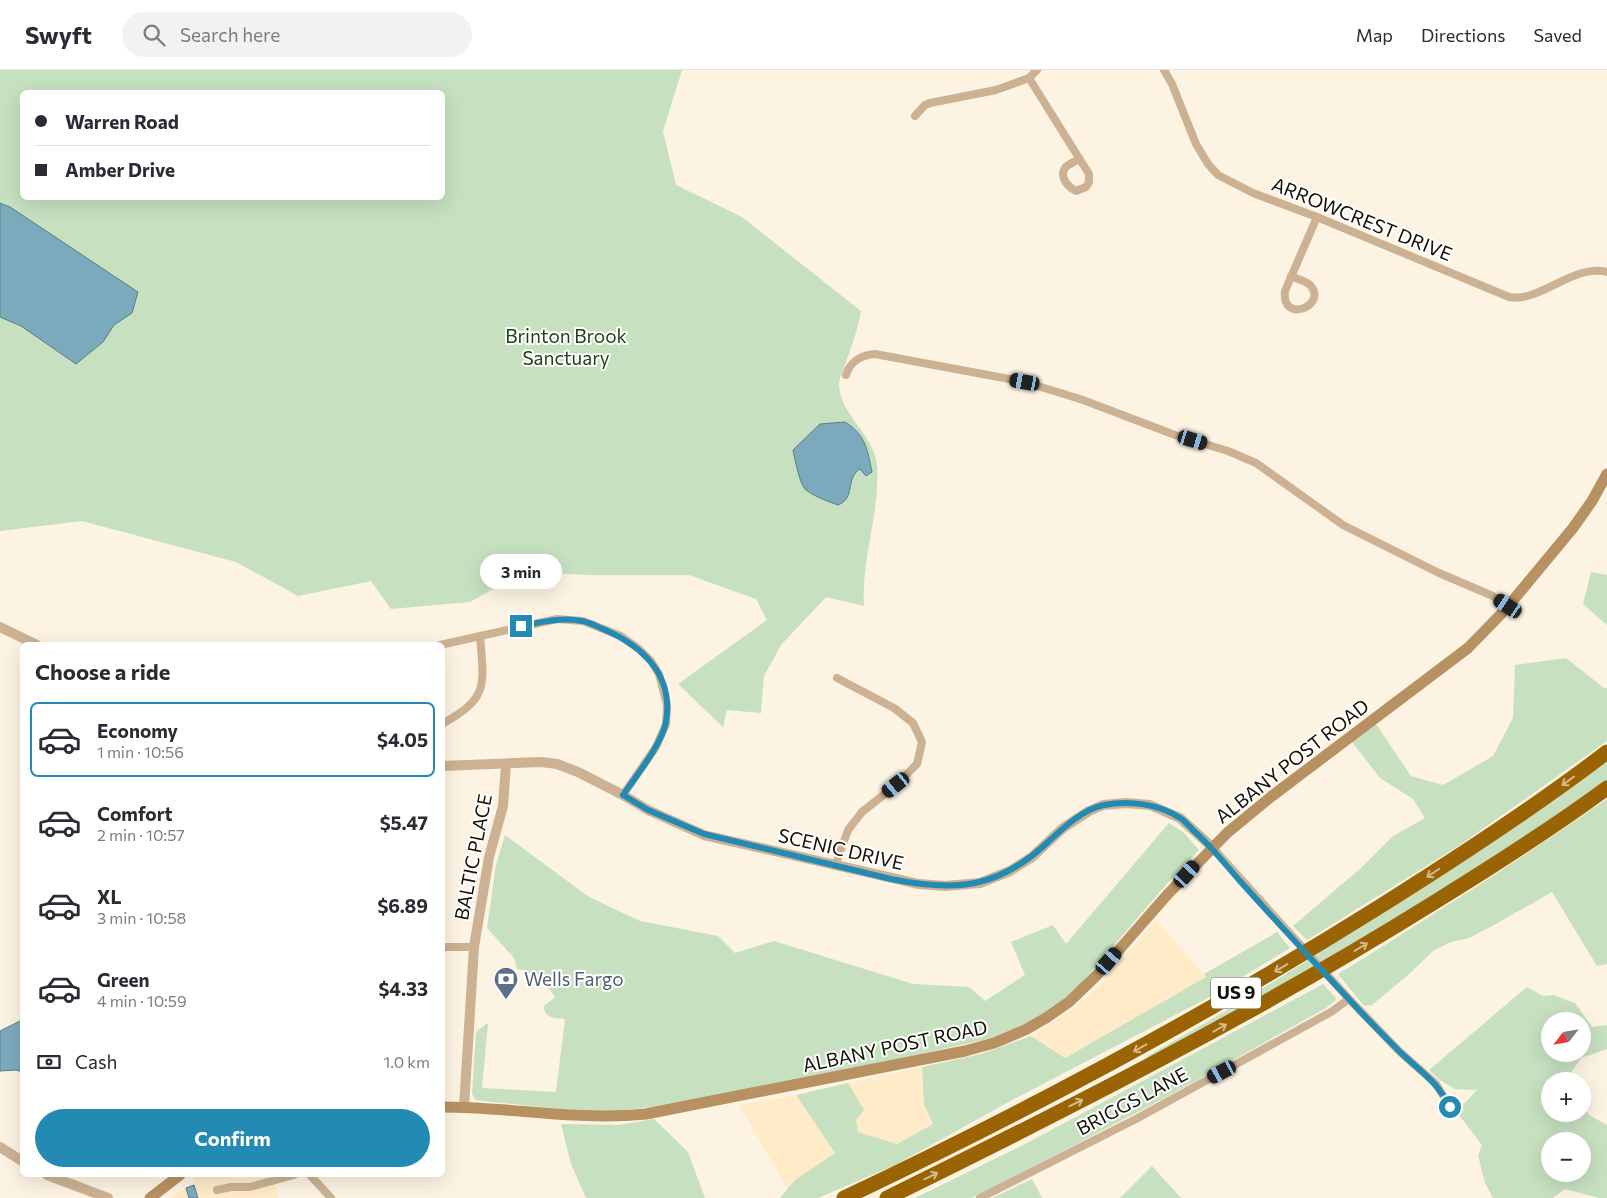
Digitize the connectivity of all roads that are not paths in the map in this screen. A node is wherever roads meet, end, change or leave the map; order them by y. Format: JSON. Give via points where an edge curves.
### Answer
{"nodes":[{"id":1,"x":1037,"y":70,"type":"edge"},
{"id":2,"x":1164,"y":70,"type":"edge"},
{"id":3,"x":1029,"y":78,"type":"junction"},
{"id":4,"x":915,"y":116,"type":"dead end"},
{"id":5,"x":1079,"y":159,"type":"dead end"},
{"id":6,"x":1317,"y":217,"type":"junction"},
{"id":7,"x":1607,"y":272,"type":"edge"},
{"id":8,"x":1292,"y":276,"type":"junction"},
{"id":9,"x":846,"y":375,"type":"dead end"},
{"id":10,"x":1607,"y":474,"type":"edge"},
{"id":11,"x":1508,"y":606,"type":"junction"},
{"id":12,"x":0,"y":627,"type":"edge"},
{"id":13,"x":480,"y":636,"type":"junction"},
{"id":14,"x":31,"y":642,"type":"edge"},
{"id":15,"x":445,"y":644,"type":"edge"},
{"id":16,"x":837,"y":678,"type":"dead end"},
{"id":17,"x":445,"y":722,"type":"edge"},
{"id":18,"x":1607,"y":752,"type":"edge"},
{"id":19,"x":506,"y":764,"type":"junction"},
{"id":20,"x":445,"y":766,"type":"edge"},
{"id":21,"x":1607,"y":788,"type":"edge"},
{"id":22,"x":623,"y":795,"type":"junction"},
{"id":23,"x":1212,"y":848,"type":"junction"},
{"id":24,"x":835,"y":866,"type":"junction"},
{"id":25,"x":445,"y":947,"type":"edge"},
{"id":26,"x":474,"y":947,"type":"junction"},
{"id":27,"x":1349,"y":999,"type":"junction"},
{"id":28,"x":445,"y":1107,"type":"edge"},
{"id":29,"x":464,"y":1107,"type":"junction"},
{"id":30,"x":1450,"y":1107,"type":"dead end"},
{"id":31,"x":0,"y":1147,"type":"edge"},
{"id":32,"x":20,"y":1160,"type":"edge"},
{"id":33,"x":52,"y":1177,"type":"edge"},
{"id":34,"x":177,"y":1177,"type":"edge"},
{"id":35,"x":287,"y":1177,"type":"edge"},
{"id":36,"x":312,"y":1177,"type":"edge"},
{"id":37,"x":217,"y":1190,"type":"dead end"},
{"id":38,"x":108,"y":1198,"type":"edge"},
{"id":39,"x":150,"y":1198,"type":"edge"},
{"id":40,"x":331,"y":1198,"type":"edge"},
{"id":41,"x":844,"y":1198,"type":"edge"},
{"id":42,"x":888,"y":1198,"type":"edge"},
{"id":43,"x":980,"y":1198,"type":"edge"}],
"edges":[{"from":1,"to":3,"type":"street"},
{"from":2,"to":6,"type":"street","name":"ARROWCREST DRIVE","via":[[1196,144],[1218,175],[1253,193]]},
{"from":3,"to":4,"type":"street","via":[[996,90],[930,103]]},
{"from":3,"to":5,"type":"street"},
{"from":6,"to":7,"type":"street","name":"ARROWCREST DRIVE","via":[[1516,298],[1578,274]]},
{"from":6,"to":8,"type":"street"},
{"from":8,"to":8,"type":"street","via":[[1284,291],[1285,301],[1293,309],[1305,309],[1313,298],[1312,288]]},
{"from":9,"to":11,"type":"street","via":[[853,362],[875,354],[1025,382],[1083,400],[1256,463],[1343,526]]},
{"from":10,"to":11,"type":"main road","name":"ALBANY POST ROAD","via":[[1585,512]]},
{"from":11,"to":23,"type":"main road","name":"ALBANY POST ROAD","via":[[1460,654],[1240,821]]},
{"from":12,"to":14,"type":"street"},
{"from":13,"to":15,"type":"street"},
{"from":13,"to":17,"type":"street","via":[[482,684],[478,696],[472,704]]},
{"from":13,"to":22,"type":"street","via":[[557,619],[582,621],[621,636],[651,661],[664,692],[666,724],[656,747]]},
{"from":16,"to":24,"type":"street","via":[[894,708],[913,723],[922,742],[917,764],[862,812],[848,830]]},
{"from":18,"to":41,"type":"highway","number":"US 9","one_way":true,"via":[[1442,867],[1260,980],[1108,1066]]},
{"from":19,"to":20,"type":"street","name":"SCENIC DRIVE"},
{"from":19,"to":22,"type":"street","name":"SCENIC DRIVE","via":[[558,764]]},
{"from":19,"to":26,"type":"street","name":"BALTIC PLACE","via":[[503,806],[489,857]]},
{"from":42,"to":21,"type":"highway","number":"US 9","one_way":true,"via":[[1114,1086],[1280,994],[1403,923]]},
{"from":22,"to":24,"type":"street","name":"SCENIC DRIVE","via":[[648,810],[704,834]]},
{"from":23,"to":24,"type":"street","name":"SCENIC DRIVE","via":[[1180,818],[1150,805],[1126,803],[1103,805],[1089,811],[1010,871],[980,883],[919,884]]},
{"from":23,"to":27,"type":"street"},
{"from":23,"to":29,"type":"main road","name":"ALBANY POST ROAD","via":[[1069,1002],[1039,1023],[994,1043],[646,1114],[597,1116]]},
{"from":25,"to":26,"type":"street"},
{"from":26,"to":29,"type":"street","name":"BALTIC PLACE"},
{"from":27,"to":30,"type":"street","via":[[1436,1084]]},
{"from":27,"to":43,"type":"street","name":"BRIGGS LANE","via":[[1160,1106]]},
{"from":28,"to":29,"type":"main road","name":"ALBANY POST ROAD"},
{"from":31,"to":32,"type":"street"},
{"from":33,"to":38,"type":"street"},
{"from":34,"to":39,"type":"main road"},
{"from":35,"to":37,"type":"street","via":[[255,1186]]},
{"from":36,"to":40,"type":"street"}]}
